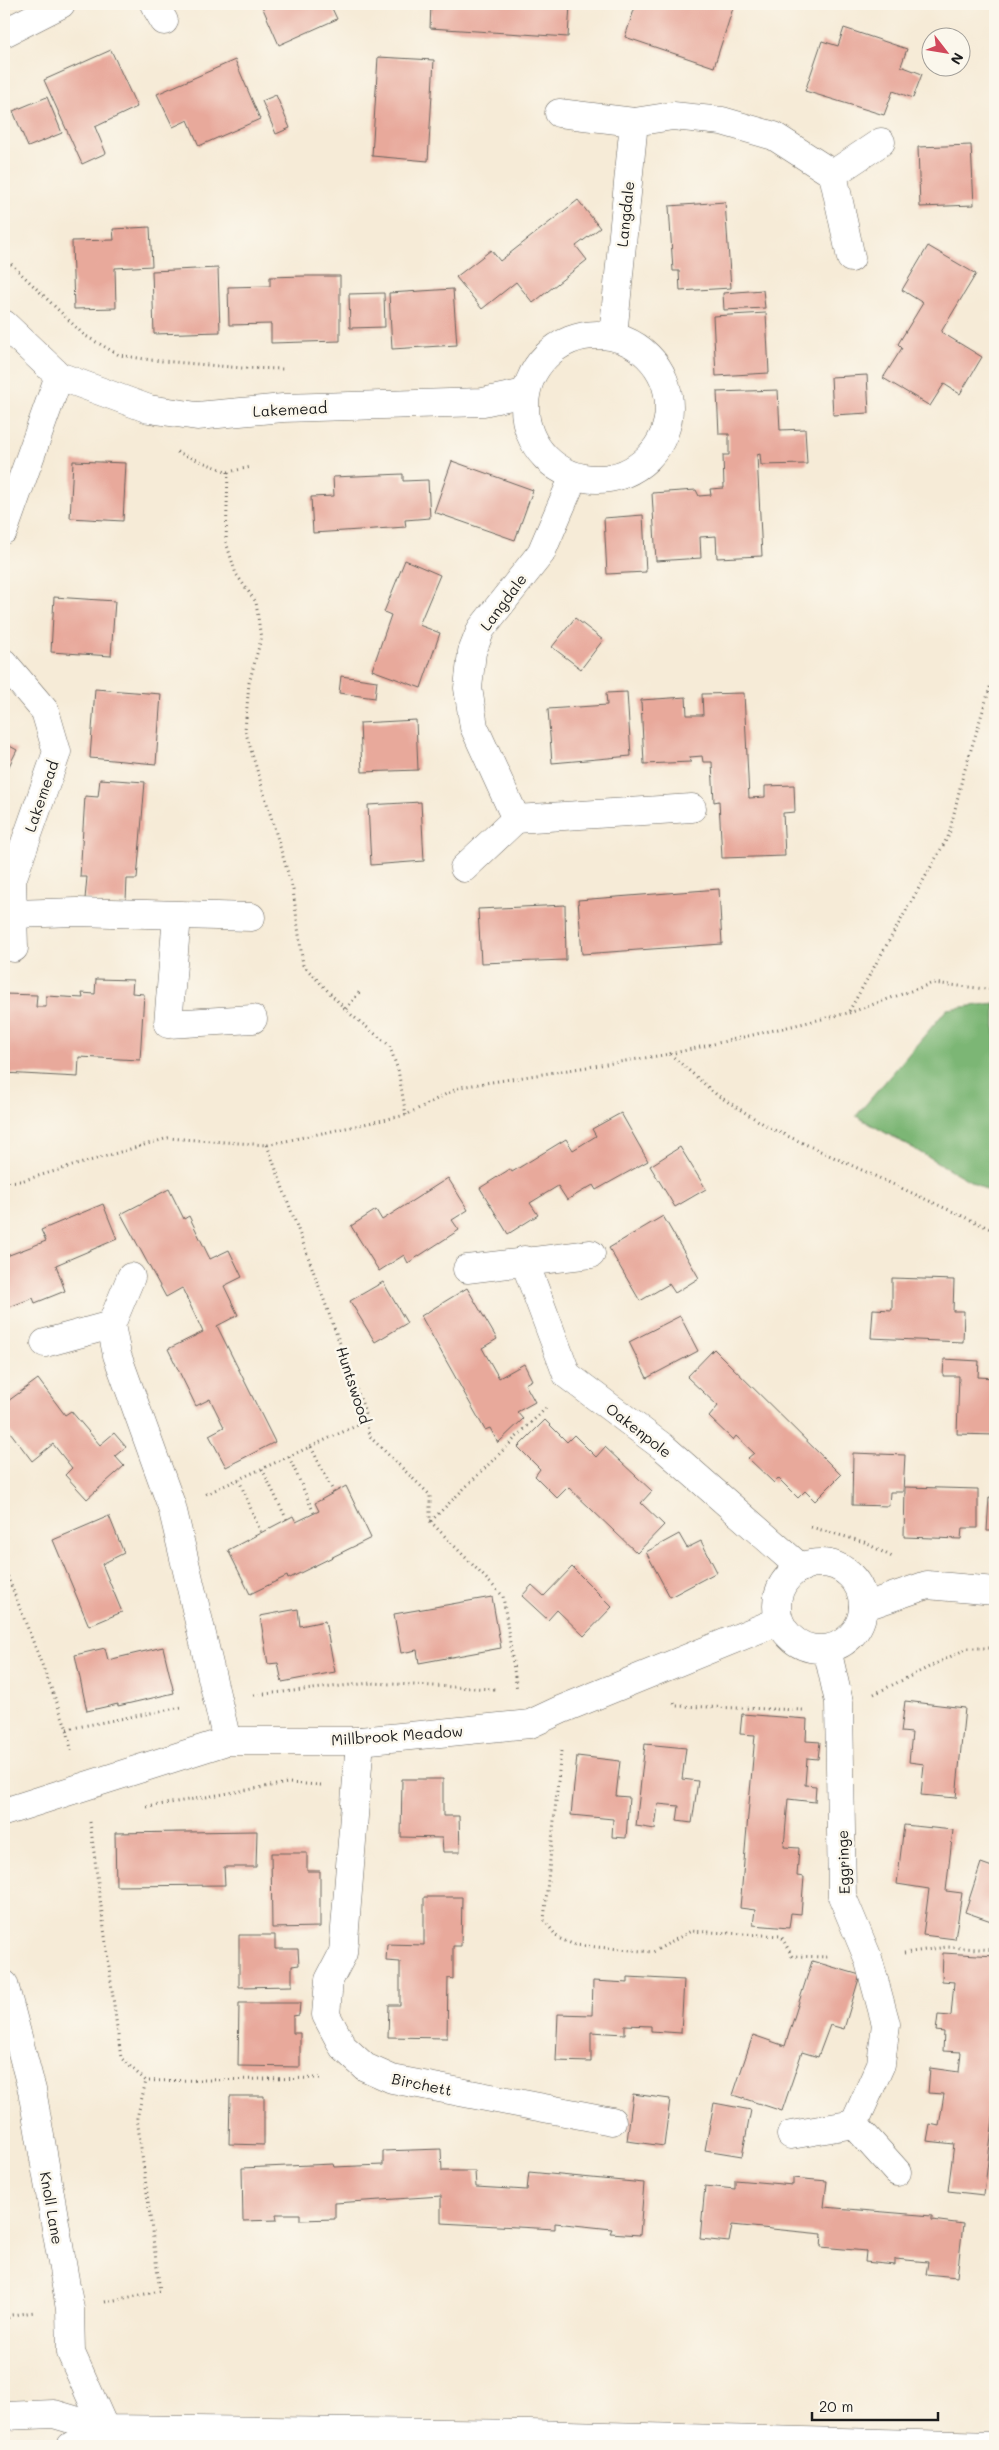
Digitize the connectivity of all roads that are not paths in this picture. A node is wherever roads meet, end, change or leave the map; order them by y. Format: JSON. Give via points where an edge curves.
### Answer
{"nodes":[{"id":1,"x":61,"y":4,"type":"edge"},
{"id":2,"x":4,"y":32,"type":"edge"},
{"id":3,"x":559,"y":113,"type":"dead end"},
{"id":4,"x":634,"y":122,"type":"junction"},
{"id":5,"x":882,"y":142,"type":"dead end"},
{"id":6,"x":833,"y":174,"type":"junction"},
{"id":7,"x":851,"y":258,"type":"dead end"},
{"id":8,"x":4,"y":324,"type":"edge"},
{"id":9,"x":613,"y":336,"type":"junction"},
{"id":10,"x":60,"y":376,"type":"junction"},
{"id":11,"x":525,"y":392,"type":"junction"},
{"id":12,"x":574,"y":476,"type":"junction"},
{"id":13,"x":4,"y":530,"type":"edge"},
{"id":14,"x":4,"y":663,"type":"edge"},
{"id":15,"x":692,"y":808,"type":"dead end"},
{"id":16,"x":516,"y":819,"type":"junction"},
{"id":17,"x":464,"y":868,"type":"dead end"},
{"id":18,"x":13,"y":914,"type":"junction"},
{"id":19,"x":177,"y":916,"type":"junction"},
{"id":20,"x":250,"y":917,"type":"dead end"},
{"id":21,"x":14,"y":948,"type":"dead end"},
{"id":22,"x":253,"y":1019,"type":"dead end"},
{"id":23,"x":591,"y":1254,"type":"dead end"},
{"id":24,"x":524,"y":1260,"type":"junction"},
{"id":25,"x":467,"y":1269,"type":"dead end"},
{"id":26,"x":131,"y":1277,"type":"dead end"},
{"id":27,"x":111,"y":1325,"type":"junction"},
{"id":28,"x":45,"y":1344,"type":"dead end"},
{"id":29,"x":801,"y":1568,"type":"junction"},
{"id":30,"x":995,"y":1591,"type":"edge"},
{"id":31,"x":864,"y":1607,"type":"junction"},
{"id":32,"x":780,"y":1621,"type":"junction"},
{"id":33,"x":827,"y":1649,"type":"junction"},
{"id":34,"x":227,"y":1741,"type":"junction"},
{"id":35,"x":360,"y":1741,"type":"junction"},
{"id":36,"x":4,"y":1812,"type":"edge"},
{"id":37,"x":4,"y":1984,"type":"edge"},
{"id":38,"x":612,"y":2121,"type":"dead end"},
{"id":39,"x":854,"y":2124,"type":"junction"},
{"id":40,"x":791,"y":2135,"type":"dead end"},
{"id":41,"x":897,"y":2172,"type":"dead end"},
{"id":42,"x":4,"y":2416,"type":"edge"},
{"id":43,"x":105,"y":2429,"type":"junction"},
{"id":44,"x":72,"y":2446,"type":"edge"},
{"id":45,"x":995,"y":2446,"type":"edge"}],
"edges":[{"from":1,"to":2,"type":"street"},
{"from":3,"to":4,"type":"street"},
{"from":4,"to":6,"type":"street","via":[[673,116],[722,121],[774,136]]},
{"from":4,"to":9,"type":"street","name":"Langdale"},
{"from":5,"to":6,"type":"street"},
{"from":6,"to":7,"type":"street"},
{"from":8,"to":10,"type":"street","name":"Lakemead"},
{"from":9,"to":11,"type":"street","via":[[584,335],[558,346],[537,366]]},
{"from":9,"to":12,"type":"street","via":[[644,351],[664,378],[670,412],[659,445],[636,468],[606,480]]},
{"from":10,"to":11,"type":"street","name":"Lakemead","via":[[149,408],[197,416],[283,408],[483,402]]},
{"from":10,"to":13,"type":"street"},
{"from":11,"to":12,"type":"street","via":[[527,428],[545,458]]},
{"from":12,"to":16,"type":"street","name":"Langdale","via":[[541,553],[482,629],[472,652],[468,688],[474,727]]},
{"from":14,"to":18,"type":"street","name":"Lakemead","via":[[45,711],[57,752],[12,880]]},
{"from":15,"to":16,"type":"street"},
{"from":16,"to":17,"type":"street"},
{"from":18,"to":19,"type":"street","via":[[77,912]]},
{"from":18,"to":21,"type":"street","name":"Lakemead"},
{"from":19,"to":20,"type":"street"},
{"from":19,"to":22,"type":"street","via":[[168,1024]]},
{"from":23,"to":24,"type":"street"},
{"from":24,"to":25,"type":"street"},
{"from":24,"to":29,"type":"street","name":"Oakenpole","via":[[567,1375],[663,1446]]},
{"from":26,"to":27,"type":"street"},
{"from":27,"to":28,"type":"street"},
{"from":27,"to":34,"type":"street","via":[[117,1355],[172,1507]]},
{"from":29,"to":31,"type":"street","via":[[815,1563],[830,1564],[843,1570],[861,1592]]},
{"from":29,"to":32,"type":"street","via":[[791,1575],[781,1590],[777,1608]]},
{"from":30,"to":31,"type":"street","via":[[927,1585]]},
{"from":31,"to":33,"type":"street","via":[[855,1632],[838,1646]]},
{"from":32,"to":33,"type":"street","via":[[798,1643],[812,1649]]},
{"from":32,"to":35,"type":"street","name":"Millbrook Meadow","via":[[530,1724]]},
{"from":33,"to":39,"type":"street","name":"Eggringe","via":[[839,1702],[842,1896],[868,1958],[886,2024],[881,2064]]},
{"from":34,"to":35,"type":"street","name":"Millbrook Meadow"},
{"from":34,"to":36,"type":"street","name":"Millbrook Meadow"},
{"from":35,"to":38,"type":"street","name":"Birchett","via":[[343,1952],[329,1980],[326,2014],[343,2047],[365,2067],[392,2079]]},
{"from":37,"to":43,"type":"street","name":"Knoll Lane","via":[[32,2090],[70,2309],[71,2353]]},
{"from":39,"to":40,"type":"street"},
{"from":39,"to":41,"type":"street"},
{"from":42,"to":43,"type":"street","via":[[54,2414]]},
{"from":43,"to":44,"type":"street"},
{"from":43,"to":45,"type":"street","via":[[530,2434]]}]}
